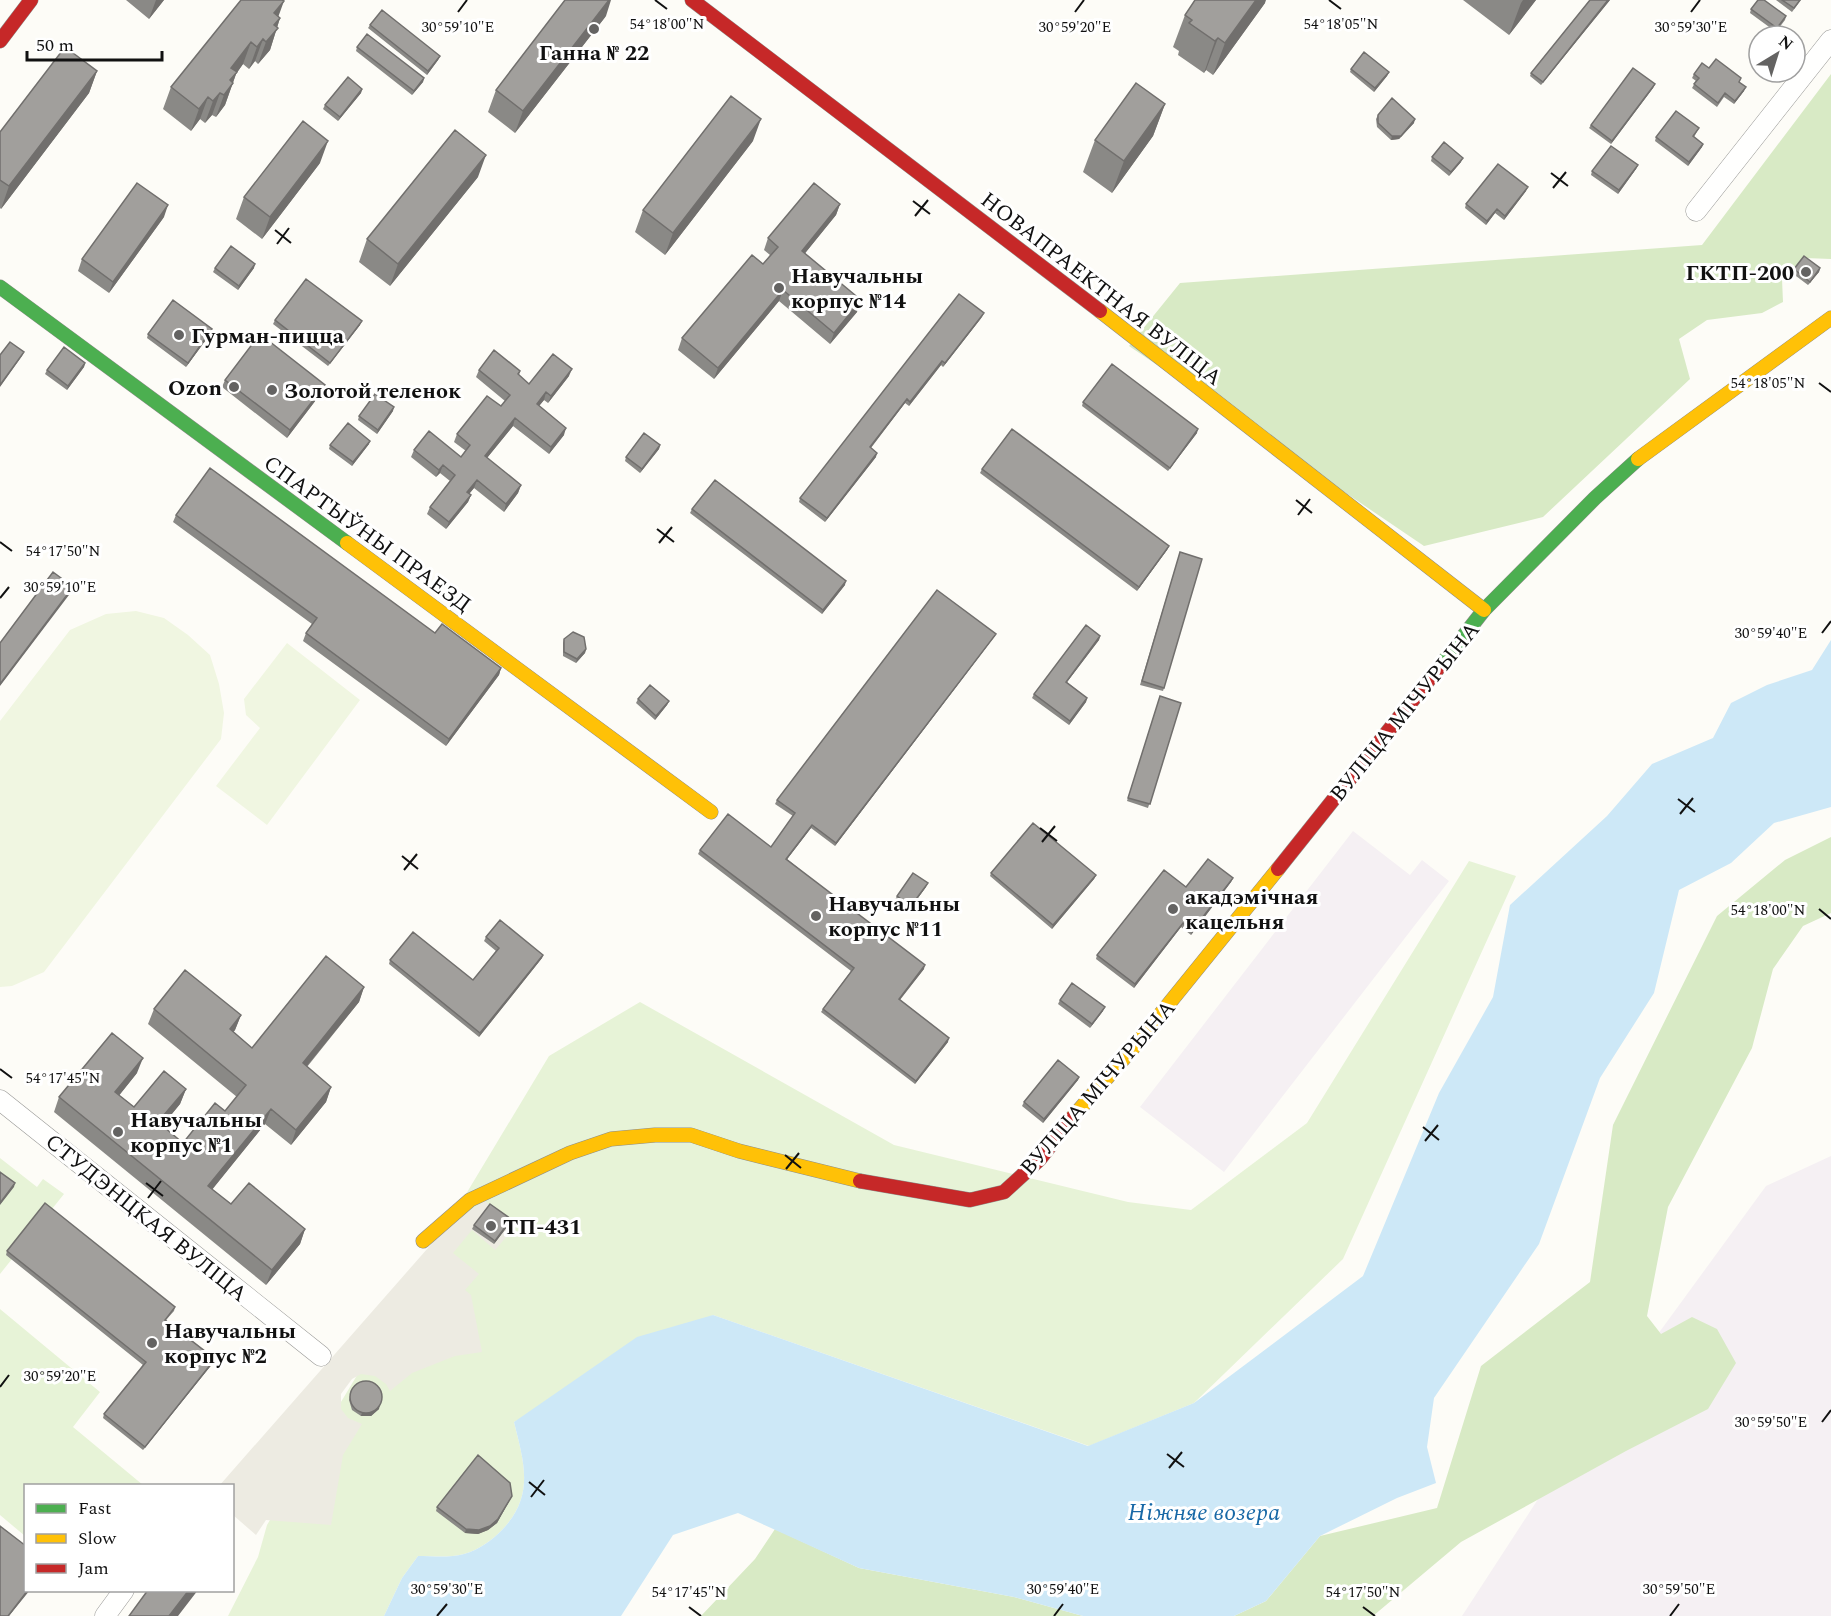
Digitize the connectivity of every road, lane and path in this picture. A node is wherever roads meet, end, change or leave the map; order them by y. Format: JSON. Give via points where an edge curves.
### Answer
{"nodes":[{"id":1,"x":31,"y":0,"type":"edge"},
{"id":2,"x":692,"y":0,"type":"edge"},
{"id":3,"x":1831,"y":40,"type":"edge"},
{"id":4,"x":0,"y":41,"type":"edge"},
{"id":5,"x":1696,"y":211,"type":"dead end"},
{"id":6,"x":0,"y":287,"type":"edge"},
{"id":7,"x":1831,"y":318,"type":"edge"},
{"id":8,"x":1484,"y":610,"type":"junction"},
{"id":9,"x":711,"y":812,"type":"dead end"},
{"id":10,"x":0,"y":1100,"type":"edge"},
{"id":11,"x":423,"y":1241,"type":"dead end"},
{"id":12,"x":321,"y":1356,"type":"dead end"},
{"id":13,"x":123,"y":1592,"type":"edge"},
{"id":14,"x":105,"y":1616,"type":"edge"}],
"edges":[{"from":1,"to":4,"type":"street"},
{"from":2,"to":8,"type":"street","name":"НОВАПРАЕКТНАЯ ВУЛІЦА"},
{"from":3,"to":5,"type":"street"},
{"from":6,"to":9,"type":"street","name":"СПАРТЫЎНЫ ПРАЕЗД"},
{"from":7,"to":8,"type":"street","name":"ВУЛІЦА МІЧУРЫНА","via":[[1639,458]]},
{"from":8,"to":11,"type":"street","name":"ВУЛІЦА МІЧУРЫНА","via":[[1133,1048],[1040,1159],[1004,1192],[970,1200],[917,1192],[860,1182],[739,1151],[691,1134],[655,1135],[611,1139],[570,1153],[470,1200]]},
{"from":10,"to":12,"type":"street","name":"СТУДЭНЦКАЯ ВУЛІЦА"},
{"from":13,"to":14,"type":"street"}]}
